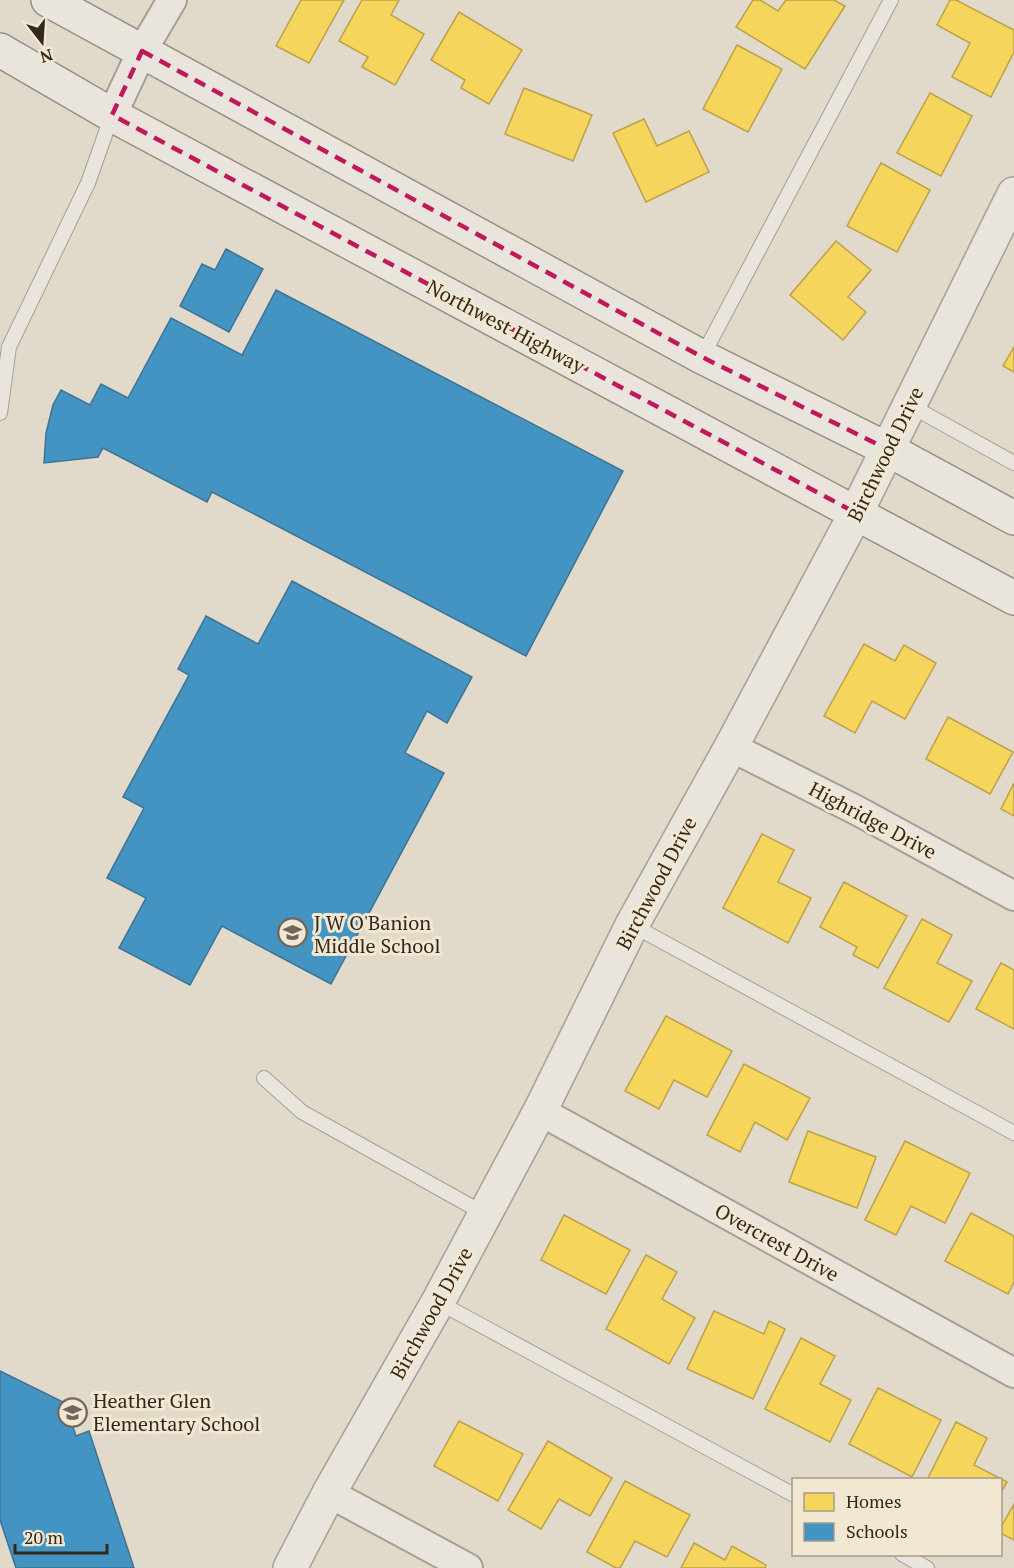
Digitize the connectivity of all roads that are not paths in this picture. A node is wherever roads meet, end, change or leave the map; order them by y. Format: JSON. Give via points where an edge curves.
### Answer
{"nodes":[{"id":1,"x":48,"y":0,"type":"edge"},
{"id":2,"x":172,"y":0,"type":"edge"},
{"id":3,"x":891,"y":0,"type":"edge"},
{"id":4,"x":0,"y":50,"type":"edge"},
{"id":5,"x":142,"y":51,"type":"junction"},
{"id":6,"x":112,"y":115,"type":"junction"},
{"id":7,"x":1012,"y":201,"type":"edge"},
{"id":8,"x":702,"y":357,"type":"junction"},
{"id":9,"x":909,"y":405,"type":"junction"},
{"id":10,"x":0,"y":412,"type":"edge"},
{"id":11,"x":886,"y":449,"type":"junction"},
{"id":12,"x":1014,"y":463,"type":"edge"},
{"id":13,"x":856,"y":513,"type":"junction"},
{"id":14,"x":1014,"y":518,"type":"edge"},
{"id":15,"x":1014,"y":598,"type":"edge"},
{"id":16,"x":731,"y":747,"type":"junction"},
{"id":17,"x":1014,"y":896,"type":"edge"},
{"id":18,"x":632,"y":925,"type":"junction"},
{"id":19,"x":264,"y":1078,"type":"dead end"},
{"id":20,"x":540,"y":1111,"type":"junction"},
{"id":21,"x":1014,"y":1133,"type":"edge"},
{"id":22,"x":485,"y":1214,"type":"junction"},
{"id":23,"x":438,"y":1302,"type":"junction"},
{"id":24,"x":1014,"y":1373,"type":"edge"},
{"id":25,"x":329,"y":1493,"type":"junction"},
{"id":26,"x":792,"y":1495,"type":"edge"},
{"id":27,"x":906,"y":1556,"type":"edge"},
{"id":28,"x":290,"y":1568,"type":"edge"},
{"id":29,"x":468,"y":1568,"type":"edge"},
{"id":30,"x":927,"y":1568,"type":"edge"}],
"edges":[{"from":1,"to":5,"type":"main road"},
{"from":2,"to":5,"type":"street"},
{"from":3,"to":8,"type":"lane"},
{"from":4,"to":6,"type":"main road","name":"Northwest Highway"},
{"from":5,"to":6,"type":"street"},
{"from":5,"to":8,"type":"main road"},
{"from":6,"to":10,"type":"lane","via":[[88,183],[9,347]]},
{"from":6,"to":13,"type":"main road","name":"Northwest Highway"},
{"from":7,"to":9,"type":"main road","name":"Birchwood Drive"},
{"from":8,"to":11,"type":"main road"},
{"from":9,"to":11,"type":"main road","name":"Birchwood Drive"},
{"from":9,"to":12,"type":"lane"},
{"from":11,"to":13,"type":"main road","name":"Birchwood Drive"},
{"from":11,"to":14,"type":"main road"},
{"from":13,"to":15,"type":"main road","name":"Northwest Highway"},
{"from":13,"to":16,"type":"main road","name":"Birchwood Drive"},
{"from":16,"to":17,"type":"street","name":"Highridge Drive"},
{"from":16,"to":18,"type":"main road","name":"Birchwood Drive"},
{"from":18,"to":20,"type":"main road","name":"Birchwood Drive"},
{"from":18,"to":21,"type":"lane"},
{"from":19,"to":22,"type":"lane","via":[[302,1112]]},
{"from":20,"to":22,"type":"main road","name":"Birchwood Drive"},
{"from":20,"to":24,"type":"street","name":"Overcrest Drive"},
{"from":22,"to":23,"type":"main road","name":"Birchwood Drive"},
{"from":23,"to":25,"type":"main road","name":"Birchwood Drive"},
{"from":23,"to":26,"type":"lane"},
{"from":25,"to":28,"type":"main road","name":"Birchwood Drive"},
{"from":25,"to":29,"type":"street"},
{"from":27,"to":30,"type":"lane"}]}
